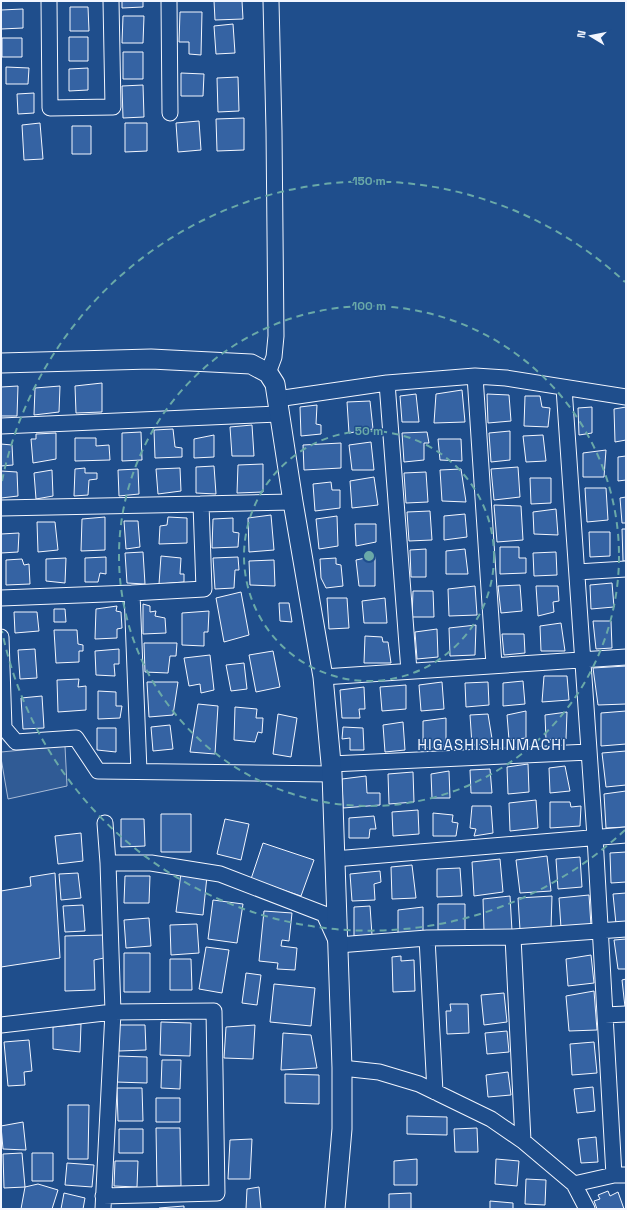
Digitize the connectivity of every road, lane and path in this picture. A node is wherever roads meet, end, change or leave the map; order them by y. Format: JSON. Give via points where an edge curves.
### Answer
{"nodes":[{"id":1,"x":49,"y":1,"type":"edge"},
{"id":2,"x":111,"y":1,"type":"edge"},
{"id":3,"x":169,"y":1,"type":"edge"},
{"id":4,"x":271,"y":1,"type":"edge"},
{"id":5,"x":170,"y":114,"type":"dead end"},
{"id":6,"x":1,"y":363,"type":"edge"},
{"id":7,"x":268,"y":373,"type":"junction"},
{"id":8,"x":475,"y":376,"type":"junction"},
{"id":9,"x":387,"y":383,"type":"junction"},
{"id":10,"x":564,"y":388,"type":"junction"},
{"id":11,"x":626,"y":397,"type":"edge"},
{"id":12,"x":278,"y":406,"type":"junction"},
{"id":13,"x":1,"y":426,"type":"edge"},
{"id":14,"x":293,"y":502,"type":"junction"},
{"id":15,"x":201,"y":504,"type":"junction"},
{"id":16,"x":1,"y":508,"type":"edge"},
{"id":17,"x":626,"y":569,"type":"edge"},
{"id":18,"x":577,"y":572,"type":"junction"},
{"id":19,"x":132,"y":593,"type":"junction"},
{"id":20,"x":1,"y":598,"type":"edge"},
{"id":21,"x":1,"y":636,"type":"edge"},
{"id":22,"x":626,"y":656,"type":"edge"},
{"id":23,"x":583,"y":659,"type":"junction"},
{"id":24,"x":494,"y":666,"type":"junction"},
{"id":25,"x":409,"y":671,"type":"junction"},
{"id":26,"x":323,"y":677,"type":"junction"},
{"id":27,"x":589,"y":752,"type":"junction"},
{"id":28,"x":331,"y":769,"type":"junction"},
{"id":29,"x":139,"y":771,"type":"junction"},
{"id":30,"x":105,"y":823,"type":"dead end"},
{"id":31,"x":626,"y":835,"type":"edge"},
{"id":32,"x":595,"y":837,"type":"junction"},
{"id":33,"x":334,"y":859,"type":"junction"},
{"id":34,"x":108,"y":863,"type":"junction"},
{"id":35,"x":626,"y":929,"type":"edge"},
{"id":36,"x":600,"y":931,"type":"junction"},
{"id":37,"x":514,"y":936,"type":"junction"},
{"id":38,"x":427,"y":938,"type":"junction"},
{"id":39,"x":338,"y":945,"type":"junction"},
{"id":40,"x":113,"y":1012,"type":"junction"},
{"id":41,"x":626,"y":1014,"type":"edge"},
{"id":42,"x":605,"y":1015,"type":"junction"},
{"id":43,"x":1,"y":1025,"type":"edge"},
{"id":44,"x":342,"y":1068,"type":"junction"},
{"id":45,"x":435,"y":1092,"type":"junction"},
{"id":46,"x":523,"y":1141,"type":"junction"},
{"id":47,"x":620,"y":1175,"type":"edge"},
{"id":48,"x":574,"y":1184,"type":"junction"},
{"id":49,"x":103,"y":1202,"type":"edge"},
{"id":50,"x":335,"y":1209,"type":"edge"},
{"id":51,"x":587,"y":1209,"type":"edge"}],
"edges":[{"from":1,"to":2,"type":"street","via":[[50,108],[113,107]]},
{"from":3,"to":5,"type":"street"},
{"from":4,"to":7,"type":"street","via":[[276,336],[274,357]]},
{"from":6,"to":7,"type":"street","via":[[151,359],[252,364]]},
{"from":7,"to":12,"type":"street","via":[[275,384]]},
{"from":8,"to":9,"type":"street"},
{"from":8,"to":10,"type":"street","via":[[506,378]]},
{"from":8,"to":24,"type":"street"},
{"from":9,"to":12,"type":"street"},
{"from":9,"to":25,"type":"street"},
{"from":10,"to":11,"type":"street"},
{"from":10,"to":18,"type":"street"},
{"from":12,"to":13,"type":"street"},
{"from":12,"to":14,"type":"street"},
{"from":14,"to":15,"type":"street"},
{"from":14,"to":26,"type":"street"},
{"from":15,"to":16,"type":"street"},
{"from":15,"to":19,"type":"street","via":[[204,589]]},
{"from":17,"to":18,"type":"street"},
{"from":18,"to":23,"type":"street"},
{"from":19,"to":20,"type":"street"},
{"from":19,"to":29,"type":"street"},
{"from":21,"to":29,"type":"street","via":[[4,728],[16,742],[76,738],[98,771]]},
{"from":22,"to":23,"type":"street"},
{"from":23,"to":24,"type":"street"},
{"from":23,"to":27,"type":"street"},
{"from":24,"to":25,"type":"street"},
{"from":25,"to":26,"type":"street"},
{"from":26,"to":28,"type":"street"},
{"from":27,"to":28,"type":"street"},
{"from":27,"to":32,"type":"street"},
{"from":28,"to":29,"type":"street"},
{"from":28,"to":33,"type":"street"},
{"from":30,"to":34,"type":"street"},
{"from":31,"to":32,"type":"street"},
{"from":32,"to":33,"type":"street"},
{"from":32,"to":36,"type":"street"},
{"from":33,"to":39,"type":"street"},
{"from":34,"to":39,"type":"street","via":[[151,863],[220,874],[324,914]]},
{"from":34,"to":40,"type":"street"},
{"from":35,"to":36,"type":"street"},
{"from":36,"to":37,"type":"street"},
{"from":36,"to":42,"type":"street"},
{"from":37,"to":38,"type":"street"},
{"from":37,"to":46,"type":"street"},
{"from":38,"to":39,"type":"street"},
{"from":38,"to":45,"type":"street"},
{"from":39,"to":44,"type":"street"},
{"from":40,"to":43,"type":"street"},
{"from":40,"to":49,"type":"street"},
{"from":40,"to":49,"type":"street","via":[[214,1011],[217,1193]]},
{"from":41,"to":42,"type":"street"},
{"from":42,"to":47,"type":"street"},
{"from":44,"to":45,"type":"street","via":[[379,1072],[419,1084]]},
{"from":44,"to":50,"type":"street","via":[[342,1129]]},
{"from":45,"to":46,"type":"street","via":[[491,1119]]},
{"from":46,"to":48,"type":"street"},
{"from":47,"to":48,"type":"street"},
{"from":48,"to":51,"type":"street"}]}
